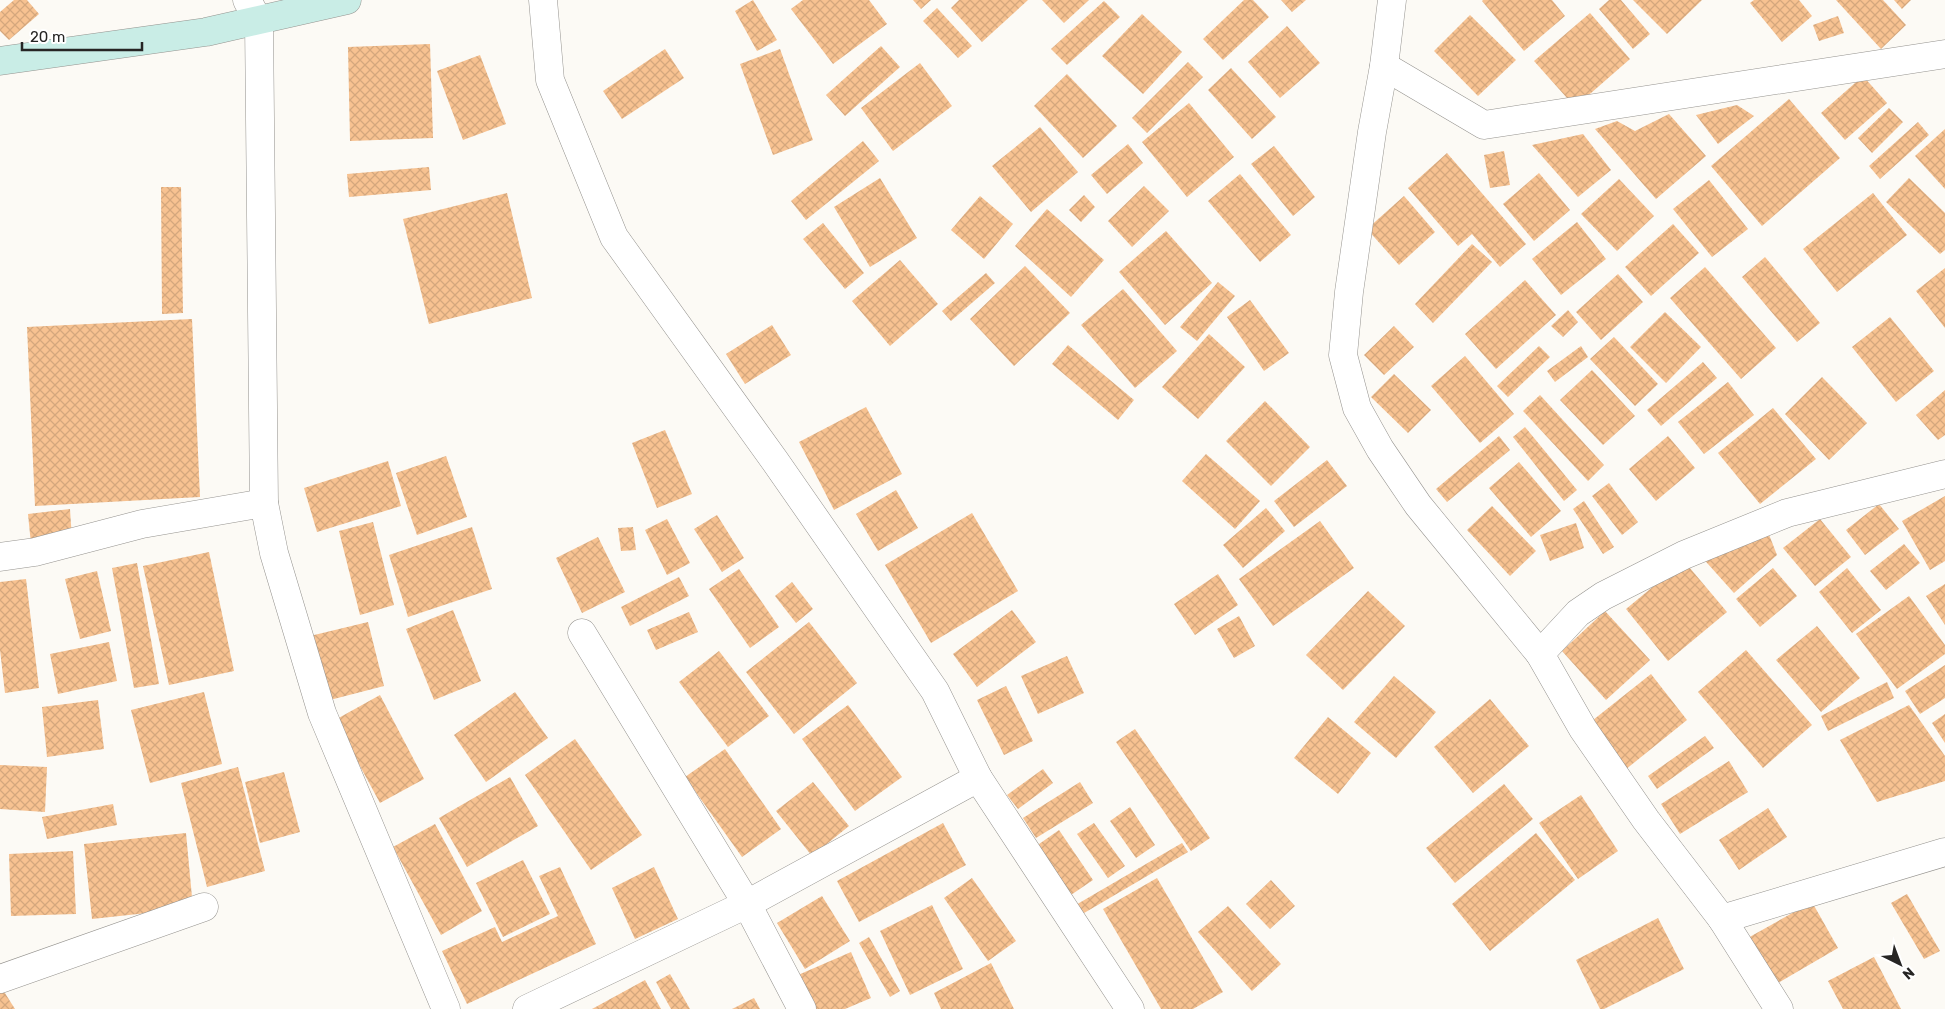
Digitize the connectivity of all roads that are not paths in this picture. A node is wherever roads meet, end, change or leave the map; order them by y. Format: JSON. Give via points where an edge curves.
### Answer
{"nodes":[{"id":1,"x":347,"y":0,"type":"edge"},
{"id":2,"x":543,"y":0,"type":"edge"},
{"id":3,"x":1392,"y":0,"type":"edge"},
{"id":4,"x":253,"y":11,"type":"edge"},
{"id":5,"x":1945,"y":54,"type":"edge"},
{"id":6,"x":0,"y":61,"type":"edge"},
{"id":7,"x":1384,"y":66,"type":"junction"},
{"id":8,"x":1945,"y":474,"type":"edge"},
{"id":9,"x":264,"y":503,"type":"junction"},
{"id":10,"x":0,"y":557,"type":"edge"},
{"id":11,"x":582,"y":632,"type":"dead end"},
{"id":12,"x":1540,"y":654,"type":"junction"},
{"id":13,"x":978,"y":778,"type":"junction"},
{"id":14,"x":1945,"y":852,"type":"edge"},
{"id":15,"x":747,"y":904,"type":"junction"},
{"id":16,"x":204,"y":907,"type":"dead end"},
{"id":17,"x":1722,"y":918,"type":"junction"},
{"id":18,"x":0,"y":979,"type":"edge"},
{"id":19,"x":446,"y":1009,"type":"edge"},
{"id":20,"x":527,"y":1009,"type":"edge"},
{"id":21,"x":802,"y":1009,"type":"edge"},
{"id":22,"x":1130,"y":1009,"type":"edge"},
{"id":23,"x":1779,"y":1009,"type":"edge"}],
"edges":[{"from":1,"to":4,"type":"street"},
{"from":2,"to":13,"type":"street","via":[[550,80],[614,237],[935,691]]},
{"from":3,"to":7,"type":"street"},
{"from":4,"to":6,"type":"street","via":[[206,32]]},
{"from":4,"to":9,"type":"street"},
{"from":5,"to":7,"type":"street","via":[[1484,125]]},
{"from":7,"to":12,"type":"street","via":[[1370,142],[1343,355],[1356,408],[1418,505]]},
{"from":8,"to":12,"type":"street","via":[[1787,513],[1684,555],[1578,613]]},
{"from":9,"to":10,"type":"street","via":[[142,524],[35,552]]},
{"from":9,"to":19,"type":"street","via":[[274,553],[322,713]]},
{"from":11,"to":15,"type":"street"},
{"from":12,"to":17,"type":"street","via":[[1588,736],[1646,820]]},
{"from":13,"to":15,"type":"street"},
{"from":13,"to":22,"type":"street"},
{"from":14,"to":17,"type":"street"},
{"from":15,"to":20,"type":"street"},
{"from":15,"to":21,"type":"street"},
{"from":16,"to":18,"type":"street"},
{"from":17,"to":23,"type":"street"}]}
